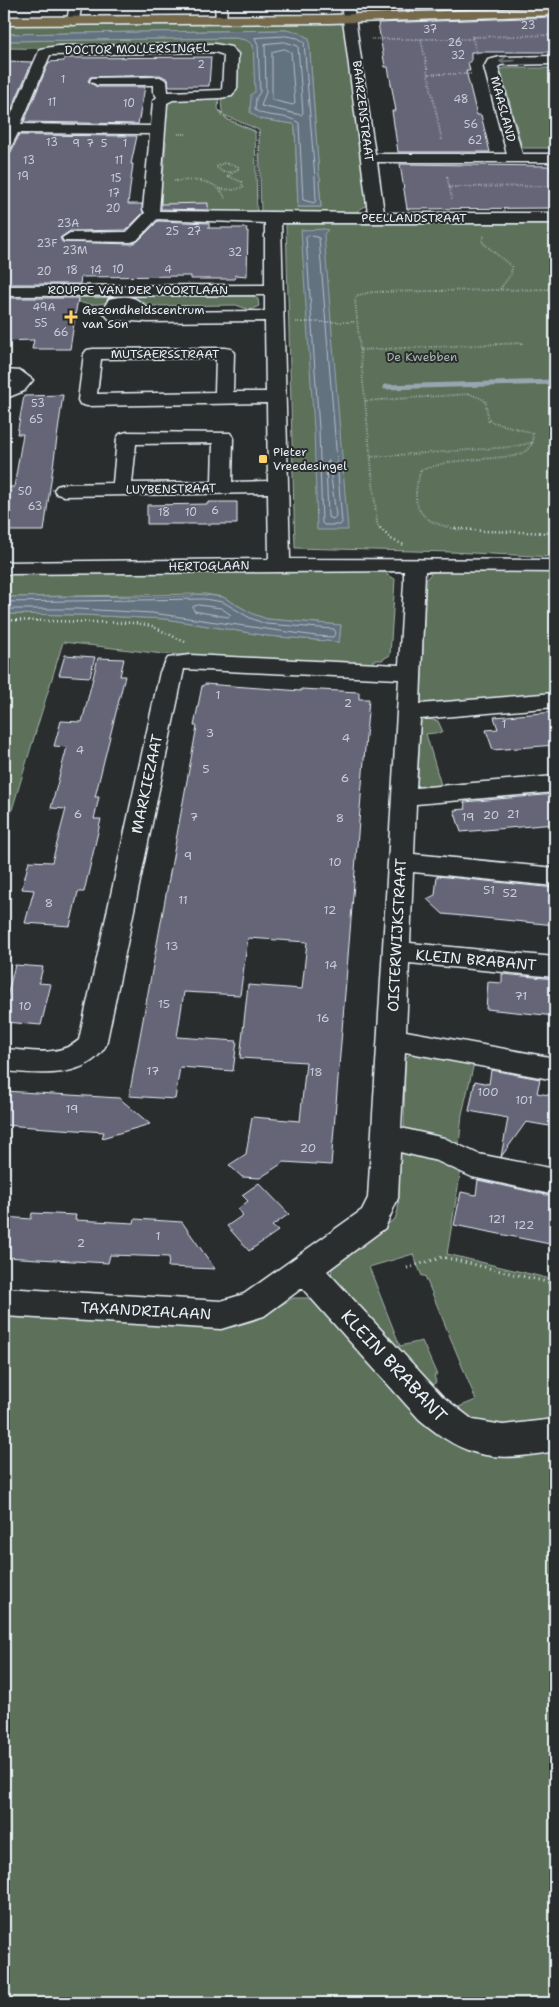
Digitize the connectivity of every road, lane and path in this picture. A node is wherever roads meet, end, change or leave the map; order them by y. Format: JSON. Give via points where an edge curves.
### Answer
{"nodes":[{"id":1,"x":76,"y":4,"type":"edge"},
{"id":2,"x":221,"y":4,"type":"edge"},
{"id":3,"x":347,"y":4,"type":"edge"},
{"id":4,"x":555,"y":11,"type":"edge"},
{"id":5,"x":467,"y":14,"type":"junction"},
{"id":6,"x":350,"y":18,"type":"junction"},
{"id":7,"x":221,"y":19,"type":"junction"},
{"id":8,"x":4,"y":21,"type":"edge"},
{"id":9,"x":73,"y":21,"type":"junction"},
{"id":10,"x":555,"y":36,"type":"edge"},
{"id":11,"x":472,"y":38,"type":"junction"},
{"id":12,"x":421,"y":39,"type":"junction"},
{"id":13,"x":354,"y":40,"type":"junction"},
{"id":14,"x":555,"y":60,"type":"edge"},
{"id":15,"x":492,"y":72,"type":"junction"},
{"id":16,"x":428,"y":74,"type":"junction"},
{"id":17,"x":97,"y":81,"type":"dead end"},
{"id":18,"x":221,"y":95,"type":"junction"},
{"id":19,"x":164,"y":97,"type":"junction"},
{"id":20,"x":8,"y":128,"type":"edge"},
{"id":21,"x":158,"y":130,"type":"junction"},
{"id":22,"x":4,"y":148,"type":"edge"},
{"id":23,"x":369,"y":158,"type":"junction"},
{"id":24,"x":445,"y":158,"type":"junction"},
{"id":25,"x":516,"y":158,"type":"junction"},
{"id":26,"x":555,"y":158,"type":"edge"},
{"id":27,"x":231,"y":172,"type":"junction"},
{"id":28,"x":154,"y":182,"type":"junction"},
{"id":29,"x":555,"y":186,"type":"edge"},
{"id":30,"x":449,"y":187,"type":"junction"},
{"id":31,"x":221,"y":189,"type":"junction"},
{"id":32,"x":153,"y":214,"type":"junction"},
{"id":33,"x":222,"y":217,"type":"junction"},
{"id":34,"x":265,"y":218,"type":"junction"},
{"id":35,"x":377,"y":218,"type":"junction"},
{"id":36,"x":455,"y":218,"type":"junction"},
{"id":37,"x":517,"y":218,"type":"junction"},
{"id":38,"x":555,"y":218,"type":"edge"},
{"id":39,"x":70,"y":238,"type":"dead end"},
{"id":40,"x":499,"y":289,"type":"junction"},
{"id":41,"x":555,"y":289,"type":"edge"},
{"id":42,"x":272,"y":290,"type":"junction"},
{"id":43,"x":4,"y":291,"type":"edge"},
{"id":44,"x":148,"y":317,"type":"dead end"},
{"id":45,"x":282,"y":319,"type":"junction"},
{"id":46,"x":356,"y":322,"type":"junction"},
{"id":47,"x":524,"y":343,"type":"dead end"},
{"id":48,"x":359,"y":350,"type":"junction"},
{"id":49,"x":4,"y":375,"type":"edge"},
{"id":50,"x":4,"y":394,"type":"edge"},
{"id":51,"x":276,"y":397,"type":"junction"},
{"id":52,"x":224,"y":398,"type":"junction"},
{"id":53,"x":365,"y":401,"type":"junction"},
{"id":54,"x":535,"y":442,"type":"junction"},
{"id":55,"x":371,"y":457,"type":"junction"},
{"id":56,"x":278,"y":487,"type":"junction"},
{"id":57,"x":222,"y":488,"type":"junction"},
{"id":58,"x":122,"y":489,"type":"junction"},
{"id":59,"x":64,"y":490,"type":"dead end"},
{"id":60,"x":555,"y":533,"type":"edge"},
{"id":61,"x":414,"y":564,"type":"junction"},
{"id":62,"x":280,"y":565,"type":"junction"},
{"id":63,"x":555,"y":566,"type":"edge"},
{"id":64,"x":4,"y":568,"type":"edge"},
{"id":65,"x":4,"y":620,"type":"edge"},
{"id":66,"x":190,"y":662,"type":"junction"},
{"id":67,"x":411,"y":673,"type":"junction"},
{"id":68,"x":555,"y":700,"type":"edge"},
{"id":69,"x":408,"y":712,"type":"junction"},
{"id":70,"x":555,"y":784,"type":"edge"},
{"id":71,"x":404,"y":797,"type":"junction"},
{"id":72,"x":401,"y":862,"type":"junction"},
{"id":73,"x":555,"y":877,"type":"edge"},
{"id":74,"x":396,"y":952,"type":"junction"},
{"id":75,"x":555,"y":967,"type":"edge"},
{"id":76,"x":392,"y":1039,"type":"junction"},
{"id":77,"x":4,"y":1060,"type":"edge"},
{"id":78,"x":555,"y":1069,"type":"edge"},
{"id":79,"x":386,"y":1136,"type":"junction"},
{"id":80,"x":555,"y":1182,"type":"edge"},
{"id":81,"x":406,"y":1268,"type":"dead end"},
{"id":82,"x":305,"y":1269,"type":"junction"},
{"id":83,"x":555,"y":1284,"type":"edge"},
{"id":84,"x":4,"y":1302,"type":"edge"},
{"id":85,"x":555,"y":1435,"type":"edge"}],
"edges":[{"from":1,"to":9,"type":"street"},
{"from":2,"to":7,"type":"street"},
{"from":3,"to":6,"type":"street","name":"BAARZENSTRAAT"},
{"from":4,"to":5,"type":"main road"},
{"from":5,"to":6,"type":"main road"},
{"from":5,"to":11,"type":"path"},
{"from":6,"to":7,"type":"main road"},
{"from":6,"to":13,"type":"street","name":"BAARZENSTRAAT"},
{"from":7,"to":9,"type":"main road"},
{"from":8,"to":9,"type":"main road"},
{"from":10,"to":11,"type":"path"},
{"from":11,"to":12,"type":"path"},
{"from":11,"to":15,"type":"path","via":[[479,64]]},
{"from":12,"to":13,"type":"path"},
{"from":12,"to":16,"type":"path"},
{"from":13,"to":23,"type":"street","name":"BAARZENSTRAAT"},
{"from":14,"to":15,"type":"street","name":"MAASLAND","one_way":true,"via":[[500,61],[493,63]]},
{"from":15,"to":16,"type":"path"},
{"from":15,"to":25,"type":"street","name":"MAASLAND"},
{"from":16,"to":24,"type":"path"},
{"from":17,"to":19,"type":"street","via":[[160,81]]},
{"from":18,"to":19,"type":"street"},
{"from":18,"to":20,"type":"street","name":"DOCTOR MOLLERSINGEL","via":[[230,88],[231,54],[226,50],[49,51],[43,55]]},
{"from":18,"to":34,"type":"path","via":[[222,116],[258,133]]},
{"from":19,"to":21,"type":"street","via":[[160,100]]},
{"from":20,"to":21,"type":"street"},
{"from":20,"to":22,"type":"street"},
{"from":21,"to":28,"type":"street"},
{"from":23,"to":24,"type":"street","name":"MAASLAND"},
{"from":23,"to":35,"type":"street","name":"BAARZENSTRAAT"},
{"from":24,"to":25,"type":"street","name":"MAASLAND"},
{"from":24,"to":30,"type":"path"},
{"from":25,"to":26,"type":"street","name":"MAASLAND"},
{"from":27,"to":27,"type":"path","via":[[238,166],[228,163],[216,167],[223,172]]},
{"from":27,"to":31,"type":"path","via":[[228,176],[242,182],[243,187]]},
{"from":28,"to":31,"type":"path","via":[[198,181]]},
{"from":28,"to":32,"type":"street"},
{"from":29,"to":30,"type":"path"},
{"from":30,"to":36,"type":"path"},
{"from":31,"to":33,"type":"path","via":[[225,197]]},
{"from":32,"to":33,"type":"street","name":"PEELLANDSTRAAT"},
{"from":32,"to":39,"type":"street","via":[[131,237]]},
{"from":33,"to":34,"type":"street","name":"PEELLANDSTRAAT"},
{"from":34,"to":35,"type":"street","name":"PEELLANDSTRAAT"},
{"from":34,"to":42,"type":"street"},
{"from":35,"to":36,"type":"street","name":"PEELLANDSTRAAT"},
{"from":36,"to":37,"type":"street","name":"PEELLANDSTRAAT"},
{"from":37,"to":38,"type":"street","name":"PEELLANDSTRAAT"},
{"from":37,"to":40,"type":"path","via":[[484,234],[482,242],[512,267],[511,274]]},
{"from":40,"to":41,"type":"path"},
{"from":40,"to":46,"type":"path","via":[[366,293],[355,299]]},
{"from":42,"to":43,"type":"street","name":"ROUPPE VAN DER VOORTLAAN"},
{"from":42,"to":45,"type":"street"},
{"from":44,"to":45,"type":"street"},
{"from":45,"to":46,"type":"path"},
{"from":45,"to":51,"type":"street"},
{"from":46,"to":48,"type":"path"},
{"from":47,"to":48,"type":"path"},
{"from":48,"to":53,"type":"path"},
{"from":49,"to":50,"type":"street","via":[[15,375],[24,380]]},
{"from":51,"to":52,"type":"street","name":"MUTSAERSSTRAAT"},
{"from":51,"to":56,"type":"street"},
{"from":52,"to":52,"type":"street","name":"MUTSAERSSTRAAT","via":[[226,353],[93,354],[87,400]]},
{"from":53,"to":54,"type":"path","via":[[478,395],[484,400],[489,421],[498,426],[523,428],[532,433]]},
{"from":53,"to":55,"type":"path"},
{"from":54,"to":55,"type":"path","via":[[511,447]]},
{"from":54,"to":60,"type":"path","via":[[532,449],[519,456],[447,462],[422,470],[414,489],[416,503],[422,516],[440,526],[485,532]]},
{"from":55,"to":61,"type":"path","via":[[377,523],[388,538],[410,546]]},
{"from":56,"to":57,"type":"street","name":"LUYBENSTRAAT"},
{"from":56,"to":62,"type":"street"},
{"from":57,"to":58,"type":"street","name":"LUYBENSTRAAT"},
{"from":57,"to":58,"type":"street","via":[[224,438],[127,438]]},
{"from":58,"to":59,"type":"street","name":"LUYBENSTRAAT"},
{"from":61,"to":62,"type":"street","name":"HERTOGLAAN"},
{"from":61,"to":63,"type":"street","name":"HERTOGLAAN"},
{"from":61,"to":67,"type":"street","name":"OISTERWIJKSTRAAT"},
{"from":62,"to":64,"type":"street","name":"HERTOGLAAN"},
{"from":65,"to":66,"type":"path","via":[[82,620],[152,626],[186,642],[183,654]]},
{"from":66,"to":67,"type":"street"},
{"from":66,"to":77,"type":"street","name":"MARKIEZAAT","via":[[176,663],[171,672],[92,1045],[68,1061]]},
{"from":67,"to":69,"type":"street","name":"OISTERWIJKSTRAAT"},
{"from":68,"to":69,"type":"street"},
{"from":69,"to":71,"type":"street","name":"OISTERWIJKSTRAAT"},
{"from":70,"to":71,"type":"street"},
{"from":71,"to":72,"type":"street","name":"OISTERWIJKSTRAAT"},
{"from":72,"to":73,"type":"street"},
{"from":72,"to":74,"type":"street","name":"OISTERWIJKSTRAAT"},
{"from":74,"to":75,"type":"street","name":"KLEIN BRABANT"},
{"from":74,"to":76,"type":"street","name":"OISTERWIJKSTRAAT"},
{"from":76,"to":78,"type":"street"},
{"from":76,"to":79,"type":"street","name":"OISTERWIJKSTRAAT"},
{"from":79,"to":80,"type":"street","via":[[444,1150],[472,1165]]},
{"from":79,"to":82,"type":"street","name":"OISTERWIJKSTRAAT","via":[[383,1198],[374,1219]]},
{"from":81,"to":83,"type":"path","via":[[442,1257]]},
{"from":82,"to":84,"type":"street","name":"TAXANDRIALAAN","via":[[253,1306],[221,1315]]},
{"from":82,"to":85,"type":"street","name":"KLEIN BRABANT","via":[[431,1408],[466,1436],[491,1442],[513,1442]]}]}
